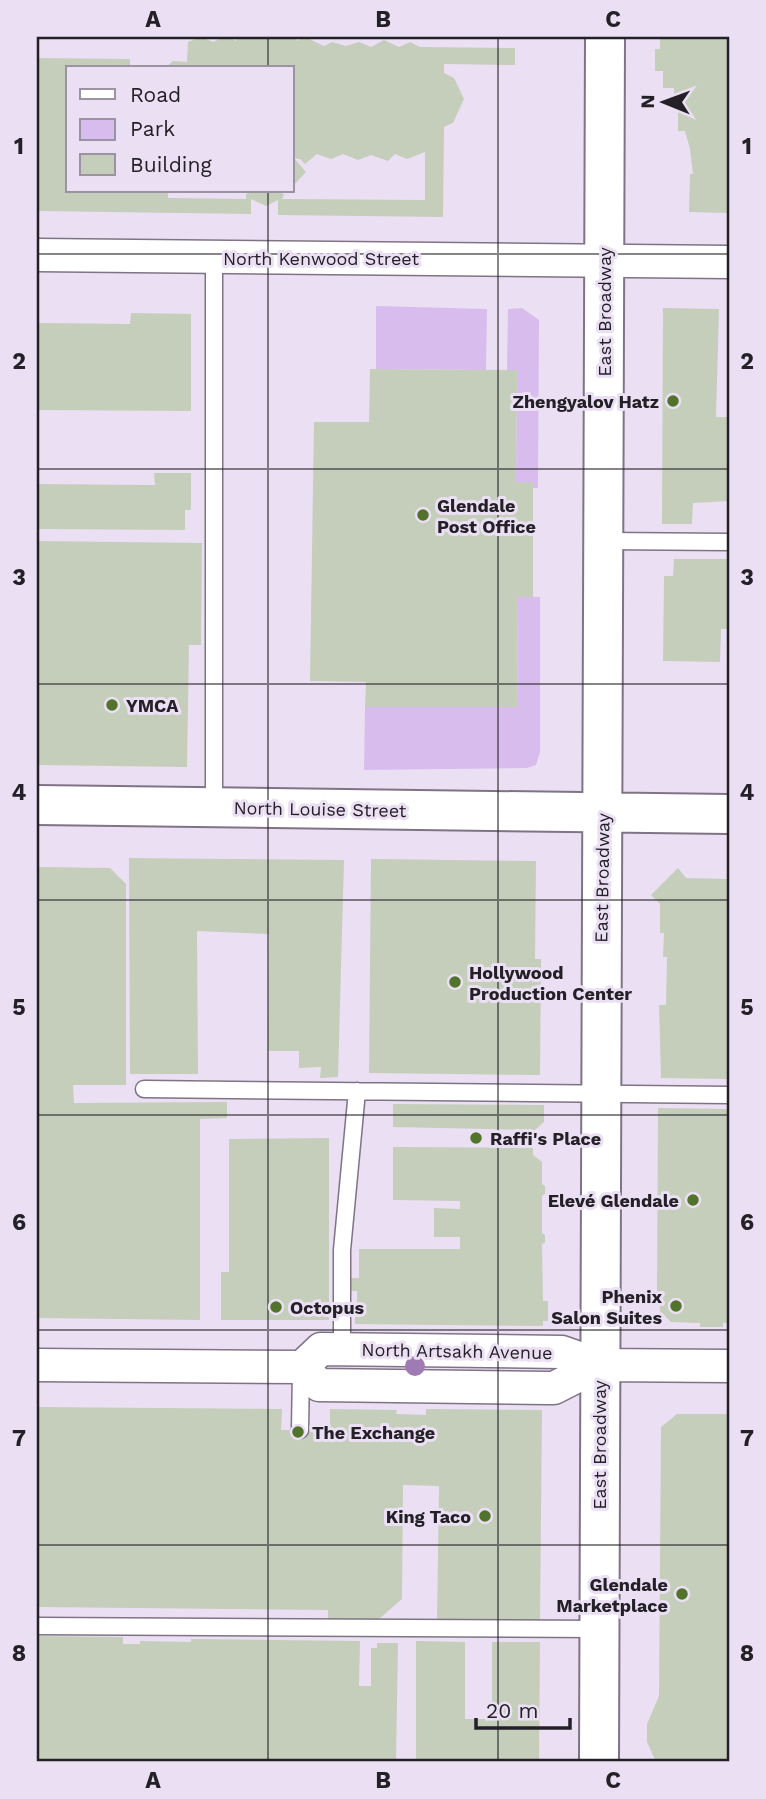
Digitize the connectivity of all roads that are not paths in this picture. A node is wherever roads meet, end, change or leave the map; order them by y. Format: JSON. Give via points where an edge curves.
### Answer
{"nodes":[{"id":1,"x":605,"y":37,"type":"edge"},
{"id":2,"x":37,"y":255,"type":"edge"},
{"id":3,"x":214,"y":258,"type":"junction"},
{"id":4,"x":605,"y":259,"type":"junction"},
{"id":5,"x":729,"y":262,"type":"edge"},
{"id":6,"x":604,"y":541,"type":"junction"},
{"id":7,"x":729,"y":542,"type":"edge"},
{"id":8,"x":37,"y":805,"type":"edge"},
{"id":9,"x":214,"y":808,"type":"junction"},
{"id":10,"x":603,"y":811,"type":"junction"},
{"id":11,"x":729,"y":814,"type":"edge"},
{"id":12,"x":144,"y":1089,"type":"dead end"},
{"id":13,"x":357,"y":1091,"type":"junction"},
{"id":14,"x":600,"y":1094,"type":"junction"},
{"id":15,"x":729,"y":1095,"type":"edge"},
{"id":16,"x":342,"y":1349,"type":"junction"},
{"id":17,"x":37,"y":1365,"type":"edge"},
{"id":18,"x":599,"y":1365,"type":"junction"},
{"id":19,"x":729,"y":1366,"type":"edge"},
{"id":20,"x":302,"y":1367,"type":"junction"},
{"id":21,"x":300,"y":1430,"type":"dead end"},
{"id":22,"x":37,"y":1626,"type":"edge"},
{"id":23,"x":599,"y":1629,"type":"junction"},
{"id":24,"x":599,"y":1762,"type":"edge"}],
"edges":[{"from":1,"to":4,"type":"main road","name":"East Broadway"},
{"from":2,"to":3,"type":"street","name":"North Kenwood Street"},
{"from":3,"to":4,"type":"street","name":"North Kenwood Street"},
{"from":3,"to":9,"type":"lane"},
{"from":4,"to":5,"type":"street","name":"North Kenwood Street"},
{"from":4,"to":6,"type":"main road","name":"East Broadway"},
{"from":6,"to":7,"type":"lane"},
{"from":6,"to":10,"type":"main road","name":"East Broadway"},
{"from":8,"to":9,"type":"main road","name":"North Louise Street"},
{"from":9,"to":10,"type":"main road","name":"North Louise Street"},
{"from":10,"to":11,"type":"main road","name":"North Louise Street"},
{"from":10,"to":14,"type":"main road","name":"East Broadway"},
{"from":12,"to":13,"type":"lane"},
{"from":13,"to":14,"type":"lane"},
{"from":13,"to":16,"type":"lane","via":[[342,1250]]},
{"from":14,"to":15,"type":"lane"},
{"from":14,"to":18,"type":"main road","name":"East Broadway"},
{"from":16,"to":18,"type":"street","name":"North Artsakh Avenue","via":[[562,1352]]},
{"from":16,"to":20,"type":"street","name":"North Artsakh Avenue","via":[[321,1349]]},
{"from":17,"to":20,"type":"street"},
{"from":18,"to":19,"type":"street"},
{"from":18,"to":20,"type":"street","name":"North Artsakh Avenue","via":[[554,1388],[319,1385]]},
{"from":18,"to":23,"type":"main road","name":"East Broadway"},
{"from":20,"to":21,"type":"lane"},
{"from":22,"to":23,"type":"lane"},
{"from":23,"to":24,"type":"main road","name":"East Broadway"}]}
